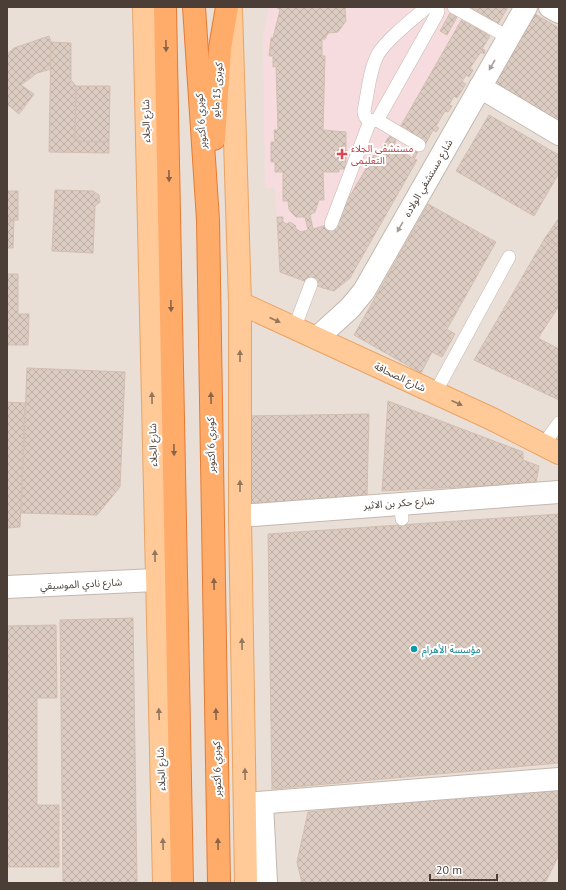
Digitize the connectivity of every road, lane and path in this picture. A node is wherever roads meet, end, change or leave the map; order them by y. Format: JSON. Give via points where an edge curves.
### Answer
{"nodes":[{"id":1,"x":144,"y":7,"type":"edge"},
{"id":2,"x":165,"y":7,"type":"edge"},
{"id":3,"x":194,"y":7,"type":"edge"},
{"id":4,"x":454,"y":7,"type":"edge"},
{"id":5,"x":526,"y":7,"type":"edge"},
{"id":6,"x":550,"y":7,"type":"edge"},
{"id":7,"x":436,"y":8,"type":"edge"},
{"id":8,"x":231,"y":9,"type":"edge"},
{"id":9,"x":559,"y":12,"type":"edge"},
{"id":10,"x":508,"y":37,"type":"junction"},
{"id":11,"x":480,"y":87,"type":"junction"},
{"id":12,"x":373,"y":120,"type":"junction"},
{"id":13,"x":559,"y":134,"type":"edge"},
{"id":14,"x":440,"y":157,"type":"junction"},
{"id":15,"x":208,"y":220,"type":"junction"},
{"id":16,"x":331,"y":224,"type":"dead end"},
{"id":17,"x":509,"y":257,"type":"dead end"},
{"id":18,"x":311,"y":284,"type":"dead end"},
{"id":19,"x":240,"y":303,"type":"junction"},
{"id":20,"x":294,"y":329,"type":"junction"},
{"id":21,"x":317,"y":338,"type":"junction"},
{"id":22,"x":435,"y":393,"type":"junction"},
{"id":23,"x":559,"y":423,"type":"edge"},
{"id":24,"x":551,"y":449,"type":"edge"},
{"id":25,"x":559,"y":492,"type":"edge"},
{"id":26,"x":240,"y":516,"type":"junction"},
{"id":27,"x":156,"y":580,"type":"junction"},
{"id":28,"x":7,"y":587,"type":"edge"},
{"id":29,"x":559,"y":780,"type":"edge"},
{"id":30,"x":253,"y":803,"type":"junction"},
{"id":31,"x":164,"y":883,"type":"edge"},
{"id":32,"x":182,"y":883,"type":"edge"},
{"id":33,"x":219,"y":883,"type":"edge"},
{"id":34,"x":246,"y":883,"type":"edge"},
{"id":35,"x":266,"y":883,"type":"edge"}],
"edges":[{"from":27,"to":1,"type":"main road","name":"شارع الجلاء","one_way":true},
{"from":2,"to":32,"type":"highway","one_way":true},
{"from":3,"to":15,"type":"highway","name":"كوبري 6 أكتوبر"},
{"from":4,"to":10,"type":"lane"},
{"from":5,"to":10,"type":"street","name":"شارع مستشفي الولاده"},
{"from":6,"to":9,"type":"street"},
{"from":7,"to":12,"type":"lane"},
{"from":7,"to":12,"type":"lane","via":[[386,44],[378,55],[364,112],[366,119]]},
{"from":8,"to":15,"type":"highway","name":"كوبرى 15 مايو","via":[[220,48]]},
{"from":8,"to":19,"type":"main road"},
{"from":10,"to":11,"type":"street","name":"شارع مستشفي الولاده","one_way":true},
{"from":11,"to":13,"type":"street"},
{"from":11,"to":14,"type":"street","name":"شارع مستشفي الولاده"},
{"from":12,"to":14,"type":"lane"},
{"from":12,"to":16,"type":"lane"},
{"from":14,"to":21,"type":"street","name":"شارع مستشفي الولاده","one_way":true,"via":[[364,291],[350,308]]},
{"from":33,"to":15,"type":"highway","name":"كوبري 6 أكتوبر","one_way":true},
{"from":17,"to":22,"type":"lane"},
{"from":18,"to":20,"type":"lane"},
{"from":19,"to":20,"type":"main road","name":"شارع الصحافة","one_way":true},
{"from":26,"to":19,"type":"main road","one_way":true},
{"from":20,"to":21,"type":"main road","name":"شارع الصحافة"},
{"from":21,"to":22,"type":"main road","name":"شارع الصحافة"},
{"from":22,"to":24,"type":"main road","name":"شارع الصحافة","one_way":true},
{"from":23,"to":24,"type":"lane"},
{"from":25,"to":26,"type":"street","name":"شارع حكر بن الاثير","via":[[401,511]]},
{"from":30,"to":26,"type":"main road","one_way":true},
{"from":27,"to":28,"type":"street","name":"شارع نادي الموسيقي"},
{"from":31,"to":27,"type":"main road","name":"شارع الجلاء","one_way":true},
{"from":29,"to":30,"type":"street"},
{"from":30,"to":34,"type":"main road"},
{"from":30,"to":35,"type":"street"}]}
